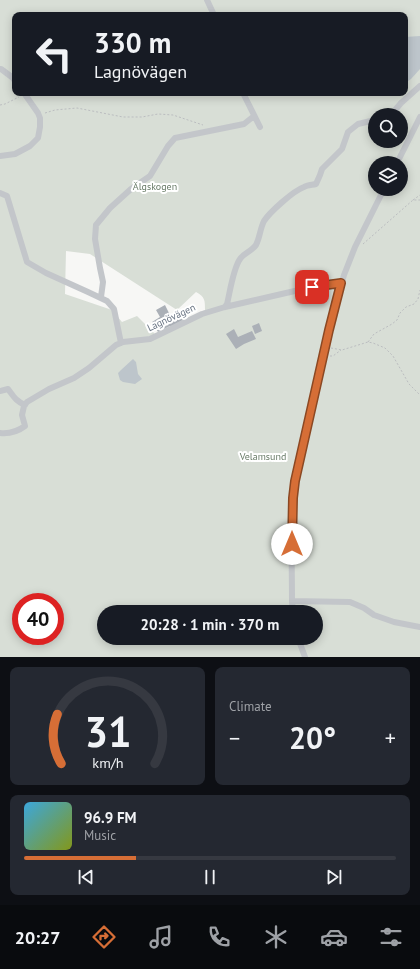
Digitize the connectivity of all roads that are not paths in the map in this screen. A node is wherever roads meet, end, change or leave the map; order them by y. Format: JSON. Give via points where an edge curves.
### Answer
{"nodes":[{"id":1,"x":207,"y":0,"type":"edge"},
{"id":2,"x":213,"y":12,"type":"edge"},
{"id":3,"x":0,"y":69,"type":"edge"},
{"id":4,"x":12,"y":77,"type":"edge"},
{"id":5,"x":420,"y":86,"type":"edge"},
{"id":6,"x":25,"y":96,"type":"edge"},
{"id":7,"x":245,"y":96,"type":"edge"},
{"id":8,"x":397,"y":108,"type":"edge"},
{"id":9,"x":254,"y":116,"type":"junction"},
{"id":10,"x":420,"y":117,"type":"edge"},
{"id":11,"x":368,"y":122,"type":"edge"},
{"id":12,"x":260,"y":127,"type":"dead end"},
{"id":13,"x":0,"y":156,"type":"edge"},
{"id":14,"x":400,"y":156,"type":"edge"},
{"id":15,"x":0,"y":193,"type":"edge"},
{"id":16,"x":380,"y":196,"type":"edge"},
{"id":17,"x":341,"y":283,"type":"junction"},
{"id":18,"x":101,"y":297,"type":"junction"},
{"id":19,"x":225,"y":307,"type":"junction"},
{"id":20,"x":121,"y":343,"type":"junction"},
{"id":21,"x":0,"y":391,"type":"edge"},
{"id":22,"x":25,"y":404,"type":"junction"},
{"id":23,"x":0,"y":433,"type":"edge"},
{"id":24,"x":292,"y":601,"type":"junction"},
{"id":25,"x":292,"y":605,"type":"edge"},
{"id":26,"x":420,"y":627,"type":"edge"},
{"id":27,"x":301,"y":645,"type":"edge"},
{"id":28,"x":306,"y":657,"type":"edge"}],
"edges":[{"from":1,"to":2,"type":"street"},
{"from":3,"to":4,"type":"street"},
{"from":5,"to":8,"type":"street"},
{"from":6,"to":13,"type":"street","via":[[40,118],[38,138],[15,154]]},
{"from":7,"to":9,"type":"street"},
{"from":9,"to":12,"type":"street"},
{"from":9,"to":18,"type":"street","via":[[244,124],[175,138],[150,176],[110,208],[96,225],[95,239],[103,282]]},
{"from":10,"to":14,"type":"street"},
{"from":11,"to":19,"type":"street","via":[[358,124],[348,132],[342,149],[322,168],[316,184],[304,186],[269,215],[260,229],[256,245],[239,260]]},
{"from":15,"to":18,"type":"street","via":[[6,196],[27,262]]},
{"from":16,"to":17,"type":"street","via":[[354,247]]},
{"from":17,"to":19,"type":"street","name":"Lagnövägen"},
{"from":17,"to":24,"type":"street","via":[[295,481],[291,528]]},
{"from":18,"to":20,"type":"street","via":[[114,309]]},
{"from":19,"to":20,"type":"street","name":"Lagnövägen","via":[[202,314],[150,339]]},
{"from":20,"to":22,"type":"street","name":"Lagnövägen","via":[[74,378],[49,389]]},
{"from":21,"to":22,"type":"street","via":[[8,389],[19,402]]},
{"from":22,"to":23,"type":"street","via":[[22,415],[25,426],[8,434]]},
{"from":24,"to":25,"type":"street"},
{"from":24,"to":26,"type":"street","via":[[350,602],[374,615]]},
{"from":27,"to":28,"type":"street"}]}
